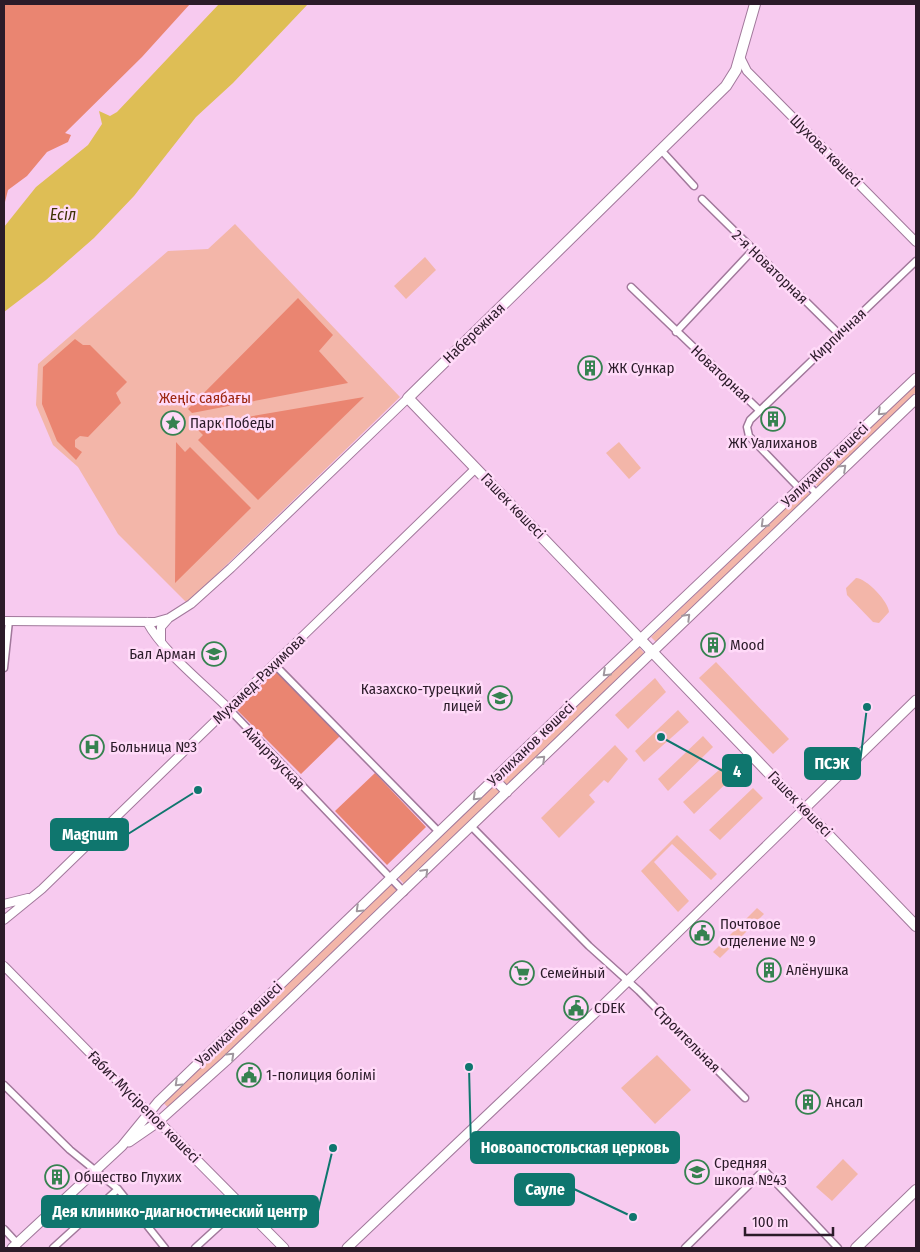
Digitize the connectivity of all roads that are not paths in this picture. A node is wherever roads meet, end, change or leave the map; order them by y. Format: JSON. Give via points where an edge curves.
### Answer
{"nodes":[{"id":1,"x":755,"y":4,"type":"edge"},
{"id":2,"x":740,"y":57,"type":"junction"},
{"id":3,"x":750,"y":74,"type":"junction"},
{"id":4,"x":726,"y":86,"type":"junction"},
{"id":5,"x":661,"y":150,"type":"junction"},
{"id":6,"x":694,"y":186,"type":"dead end"},
{"id":7,"x":702,"y":200,"type":"dead end"},
{"id":8,"x":916,"y":242,"type":"edge"},
{"id":9,"x":752,"y":251,"type":"junction"},
{"id":10,"x":916,"y":261,"type":"edge"},
{"id":11,"x":631,"y":287,"type":"dead end"},
{"id":12,"x":676,"y":332,"type":"junction"},
{"id":13,"x":840,"y":334,"type":"junction"},
{"id":14,"x":916,"y":378,"type":"edge"},
{"id":15,"x":408,"y":398,"type":"junction"},
{"id":16,"x":916,"y":399,"type":"edge"},
{"id":17,"x":759,"y":410,"type":"junction"},
{"id":18,"x":476,"y":468,"type":"junction"},
{"id":19,"x":803,"y":486,"type":"junction"},
{"id":20,"x":816,"y":493,"type":"junction"},
{"id":21,"x":169,"y":618,"type":"junction"},
{"id":22,"x":7,"y":621,"type":"edge"},
{"id":23,"x":147,"y":622,"type":"junction"},
{"id":24,"x":640,"y":638,"type":"junction"},
{"id":25,"x":161,"y":641,"type":"junction"},
{"id":26,"x":653,"y":652,"type":"junction"},
{"id":27,"x":274,"y":664,"type":"junction"},
{"id":28,"x":4,"y":668,"type":"edge"},
{"id":29,"x":916,"y":700,"type":"edge"},
{"id":30,"x":228,"y":709,"type":"junction"},
{"id":31,"x":494,"y":779,"type":"junction"},
{"id":32,"x":507,"y":792,"type":"junction"},
{"id":33,"x":805,"y":810,"type":"junction"},
{"id":34,"x":472,"y":826,"type":"junction"},
{"id":35,"x":439,"y":832,"type":"junction"},
{"id":36,"x":391,"y":878,"type":"junction"},
{"id":37,"x":42,"y":889,"type":"junction"},
{"id":38,"x":404,"y":892,"type":"junction"},
{"id":39,"x":4,"y":904,"type":"edge"},
{"id":40,"x":4,"y":920,"type":"edge"},
{"id":41,"x":916,"y":926,"type":"edge"},
{"id":42,"x":4,"y":966,"type":"edge"},
{"id":43,"x":627,"y":982,"type":"junction"},
{"id":44,"x":4,"y":1085,"type":"edge"},
{"id":45,"x":745,"y":1098,"type":"dead end"},
{"id":46,"x":149,"y":1113,"type":"junction"},
{"id":47,"x":158,"y":1122,"type":"junction"},
{"id":48,"x":122,"y":1146,"type":"junction"},
{"id":49,"x":96,"y":1171,"type":"junction"},
{"id":50,"x":118,"y":1189,"type":"junction"},
{"id":51,"x":916,"y":1190,"type":"edge"},
{"id":52,"x":241,"y":1206,"type":"junction"},
{"id":53,"x":4,"y":1229,"type":"edge"},
{"id":54,"x":15,"y":1246,"type":"edge"},
{"id":55,"x":53,"y":1248,"type":"edge"},
{"id":56,"x":166,"y":1248,"type":"edge"},
{"id":57,"x":194,"y":1248,"type":"edge"},
{"id":58,"x":284,"y":1248,"type":"edge"},
{"id":59,"x":346,"y":1248,"type":"edge"},
{"id":60,"x":685,"y":1248,"type":"edge"},
{"id":61,"x":838,"y":1248,"type":"edge"},
{"id":62,"x":856,"y":1248,"type":"edge"}],
"edges":[{"from":1,"to":2,"type":"main road","name":"Набережная"},
{"from":2,"to":3,"type":"street","name":"Шухова көшесі","via":[[742,66]]},
{"from":2,"to":4,"type":"main road","name":"Набережная"},
{"from":3,"to":4,"type":"street","via":[[742,72]]},
{"from":3,"to":8,"type":"street","name":"Шухова көшесі"},
{"from":4,"to":5,"type":"main road","name":"Набережная"},
{"from":5,"to":6,"type":"street"},
{"from":5,"to":15,"type":"main road","name":"Набережная"},
{"from":7,"to":9,"type":"street","name":"2-я Новаторная"},
{"from":9,"to":12,"type":"street"},
{"from":9,"to":13,"type":"street","name":"2-я Новаторная"},
{"from":10,"to":13,"type":"street","name":"Кирпичная"},
{"from":11,"to":12,"type":"street","name":"Новаторная"},
{"from":12,"to":17,"type":"street","name":"Новаторная"},
{"from":13,"to":17,"type":"street","name":"Кирпичная"},
{"from":14,"to":19,"type":"main road","name":"Уәлиханов көшесі","one_way":true},
{"from":15,"to":18,"type":"main road","name":"Гашек көшесі"},
{"from":15,"to":21,"type":"street","name":"Набережная","via":[[231,568],[183,610]]},
{"from":20,"to":16,"type":"main road","name":"Уәлиханов көшесі","one_way":true},
{"from":17,"to":19,"type":"street","name":"Новаторная","via":[[748,424],[748,433]]},
{"from":18,"to":24,"type":"main road","name":"Гашек көшесі"},
{"from":18,"to":27,"type":"street","name":"Мухамед-Рахимова"},
{"from":19,"to":20,"type":"street","name":"Новаторная"},
{"from":19,"to":24,"type":"main road","name":"Уәлиханов көшесі","one_way":true},
{"from":26,"to":20,"type":"main road","name":"Уәлиханов көшесі","one_way":true},
{"from":21,"to":23,"type":"street","name":"Набережная"},
{"from":21,"to":25,"type":"street","via":[[161,627]]},
{"from":22,"to":23,"type":"street","name":"Набережная"},
{"from":22,"to":28,"type":"street"},
{"from":23,"to":25,"type":"street","name":"Айыртауская"},
{"from":24,"to":26,"type":"main road","name":"Гашек көшесі"},
{"from":24,"to":31,"type":"main road","name":"Уәлиханов көшесі","one_way":true},
{"from":25,"to":30,"type":"street","name":"Айыртауская"},
{"from":32,"to":26,"type":"main road","name":"Уәлиханов көшесі","one_way":true},
{"from":26,"to":33,"type":"main road","name":"Гашек көшесі"},
{"from":27,"to":30,"type":"street","name":"Мухамед-Рахимова"},
{"from":27,"to":35,"type":"street"},
{"from":29,"to":33,"type":"main road"},
{"from":30,"to":36,"type":"street","name":"Айыртауская"},
{"from":30,"to":37,"type":"street","name":"Мухамед-Рахимова"},
{"from":31,"to":32,"type":"main road"},
{"from":31,"to":35,"type":"main road","name":"Уәлиханов көшесі","one_way":true},
{"from":32,"to":34,"type":"main road","name":"Уәлиханов көшесі"},
{"from":33,"to":41,"type":"main road","name":"Гашек көшесі"},
{"from":33,"to":43,"type":"main road"},
{"from":38,"to":34,"type":"main road","name":"Уәлиханов көшесі","one_way":true},
{"from":34,"to":43,"type":"street"},
{"from":35,"to":36,"type":"main road","name":"Уәлиханов көшесі"},
{"from":36,"to":38,"type":"street","name":"Айыртауская"},
{"from":36,"to":46,"type":"main road","name":"Уәлиханов көшесі","one_way":true},
{"from":37,"to":39,"type":"street","via":[[25,899]]},
{"from":37,"to":40,"type":"street"},
{"from":47,"to":38,"type":"main road","name":"Уәлиханов көшесі","one_way":true},
{"from":42,"to":46,"type":"street","name":"Ғабит Мүсірепов көшесі"},
{"from":43,"to":45,"type":"street","name":"Строительная"},
{"from":43,"to":59,"type":"main road"},
{"from":44,"to":49,"type":"street"},
{"from":46,"to":47,"type":"main road","name":"Ғабит Мүсірепов көшесі"},
{"from":46,"to":48,"type":"main road","name":"Уәлиханов көшесі"},
{"from":47,"to":48,"type":"main road","name":"Уәлиханов көшесі"},
{"from":47,"to":52,"type":"main road","name":"Ғабит Мүсірепов көшесі"},
{"from":48,"to":49,"type":"main road"},
{"from":49,"to":50,"type":"street"},
{"from":49,"to":54,"type":"main road"},
{"from":50,"to":55,"type":"street"},
{"from":50,"to":56,"type":"street"},
{"from":51,"to":62,"type":"main road"},
{"from":52,"to":57,"type":"street"},
{"from":52,"to":58,"type":"main road","name":"Ғабит Мүсірепов көшесі"},
{"from":53,"to":54,"type":"street"},
{"from":60,"to":61,"type":"street","via":[[764,1170]]}]}
